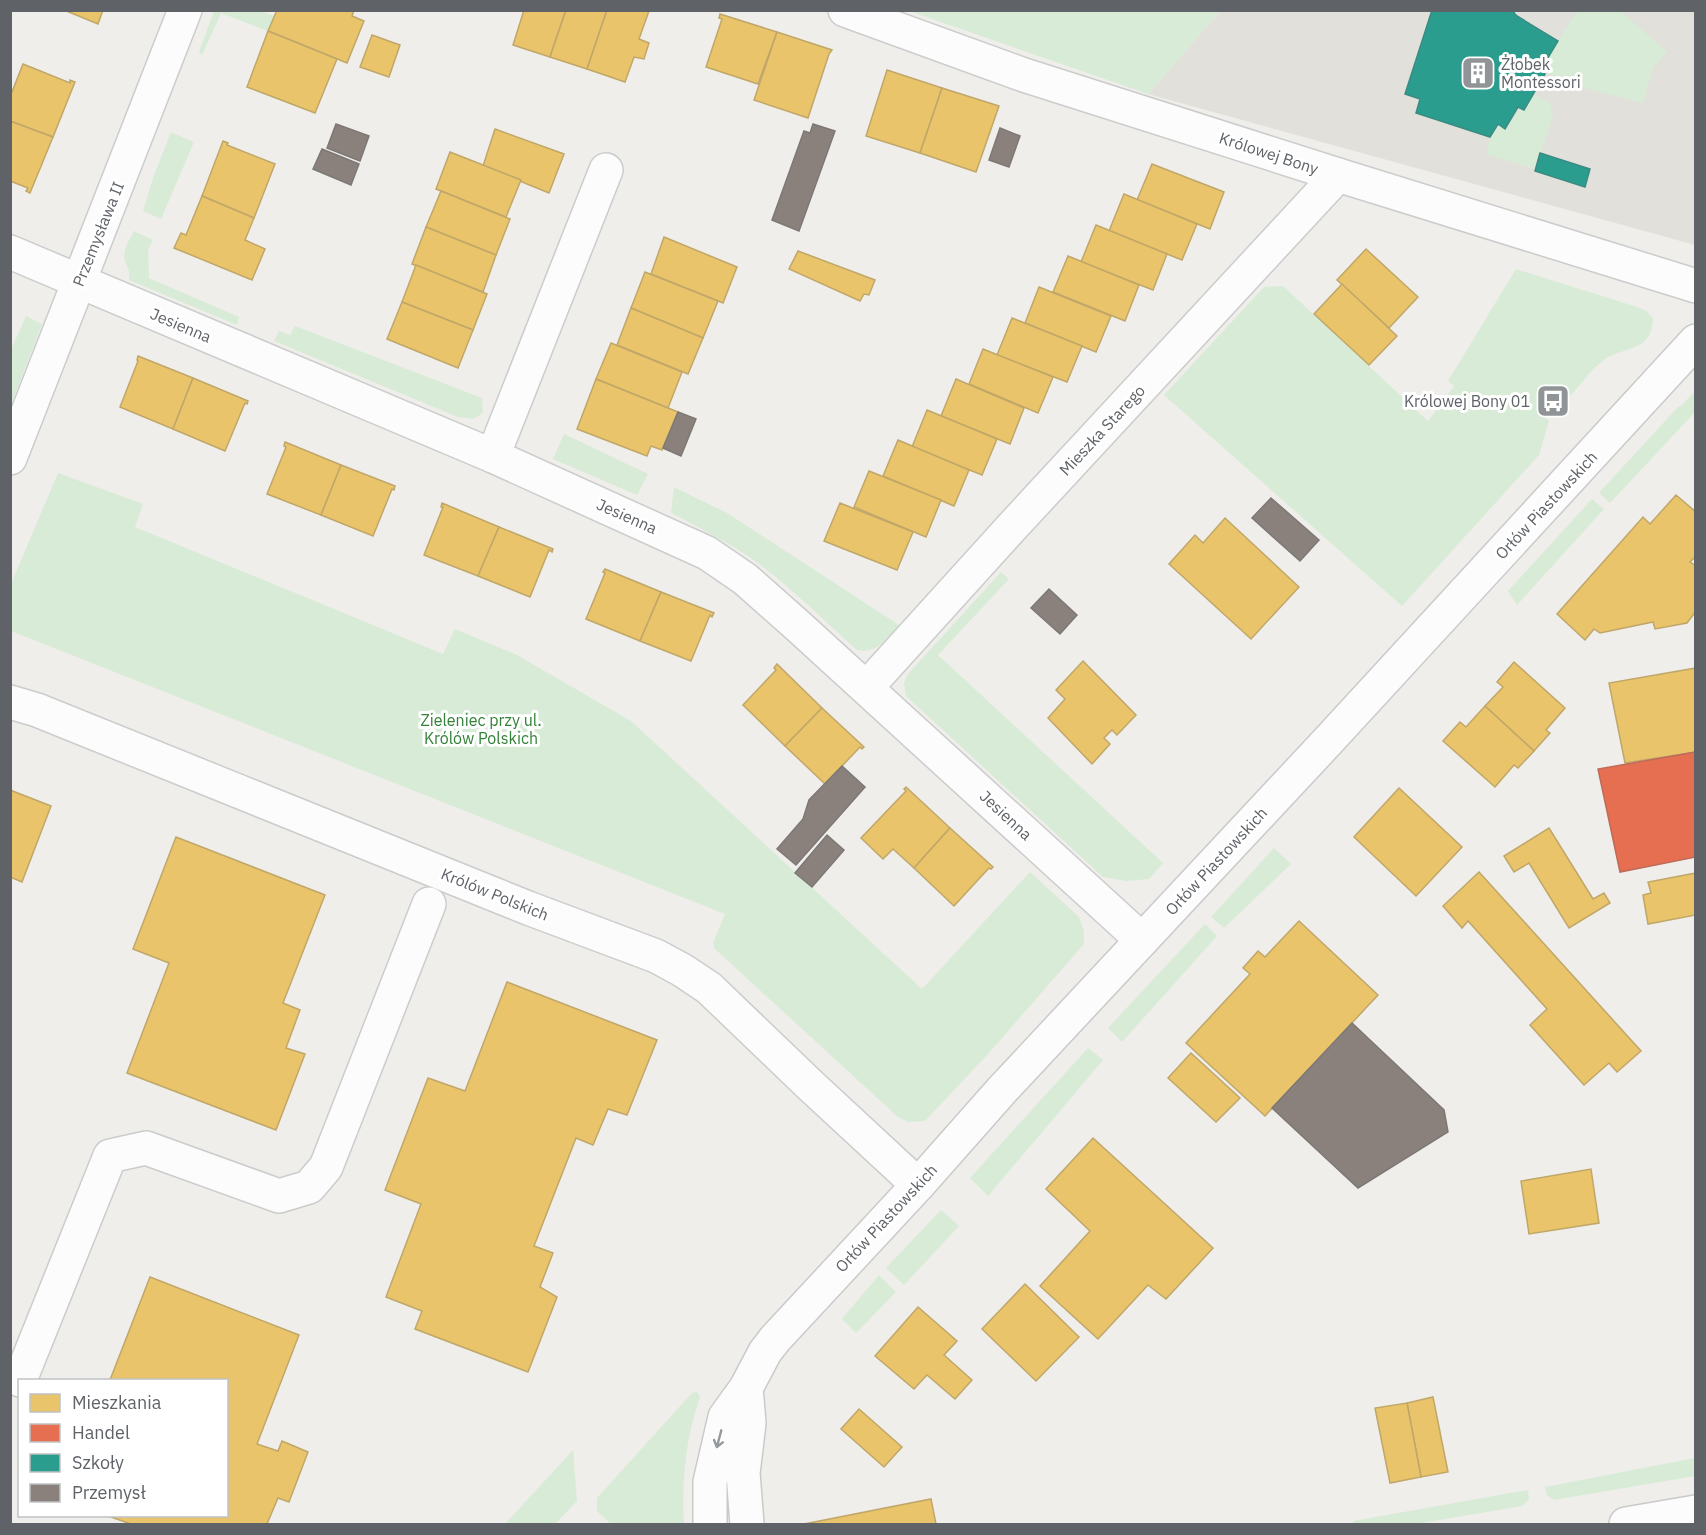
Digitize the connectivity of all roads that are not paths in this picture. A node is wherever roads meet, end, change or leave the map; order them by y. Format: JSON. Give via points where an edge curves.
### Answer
{"nodes":[{"id":1,"x":185,"y":10,"type":"edge"},
{"id":2,"x":845,"y":10,"type":"edge"},
{"id":3,"x":606,"y":170,"type":"dead end"},
{"id":4,"x":1338,"y":176,"type":"junction"},
{"id":5,"x":10,"y":252,"type":"edge"},
{"id":6,"x":79,"y":281,"type":"junction"},
{"id":7,"x":1695,"y":286,"type":"edge"},
{"id":8,"x":1695,"y":341,"type":"edge"},
{"id":9,"x":493,"y":456,"type":"junction"},
{"id":10,"x":10,"y":458,"type":"edge"},
{"id":11,"x":867,"y":687,"type":"junction"},
{"id":12,"x":10,"y":702,"type":"edge"},
{"id":13,"x":429,"y":904,"type":"dead end"},
{"id":14,"x":1142,"y":940,"type":"junction"},
{"id":15,"x":918,"y":1185,"type":"junction"},
{"id":16,"x":21,"y":1379,"type":"edge"},
{"id":17,"x":18,"y":1386,"type":"edge"},
{"id":18,"x":746,"y":1388,"type":"junction"},
{"id":19,"x":10,"y":1404,"type":"edge"},
{"id":20,"x":1695,"y":1512,"type":"edge"},
{"id":21,"x":710,"y":1524,"type":"edge"},
{"id":22,"x":747,"y":1524,"type":"edge"},
{"id":23,"x":1626,"y":1524,"type":"edge"}],
"edges":[{"from":1,"to":6,"type":"street","name":"Przemysława II"},
{"from":2,"to":4,"type":"street","name":"Królowej Bony","via":[[1024,75]]},
{"from":3,"to":9,"type":"street"},
{"from":4,"to":7,"type":"street","name":"Królowej Bony"},
{"from":4,"to":11,"type":"street","name":"Mieszka Starego"},
{"from":5,"to":6,"type":"street","name":"Jesienna"},
{"from":6,"to":9,"type":"street","name":"Jesienna"},
{"from":6,"to":10,"type":"street","name":"Przemysława II"},
{"from":8,"to":14,"type":"street","name":"Orłów Piastowskich"},
{"from":9,"to":11,"type":"street","name":"Jesienna","via":[[707,553],[745,579]]},
{"from":11,"to":14,"type":"street","name":"Jesienna"},
{"from":12,"to":15,"type":"street","name":"Królów Polskich","via":[[656,956],[709,987]]},
{"from":13,"to":16,"type":"street","via":[[326,1167],[309,1187],[279,1196],[146,1148],[110,1156]]},
{"from":14,"to":15,"type":"street","name":"Orłów Piastowskich"},
{"from":15,"to":18,"type":"street","name":"Orłów Piastowskich","via":[[775,1339]]},
{"from":17,"to":19,"type":"street"},
{"from":18,"to":21,"type":"street","name":"Orłów Piastowskich","one_way":true,"via":[[725,1417],[710,1482]]},
{"from":18,"to":22,"type":"street","via":[[749,1423],[743,1473]]},
{"from":20,"to":23,"type":"street"}]}
